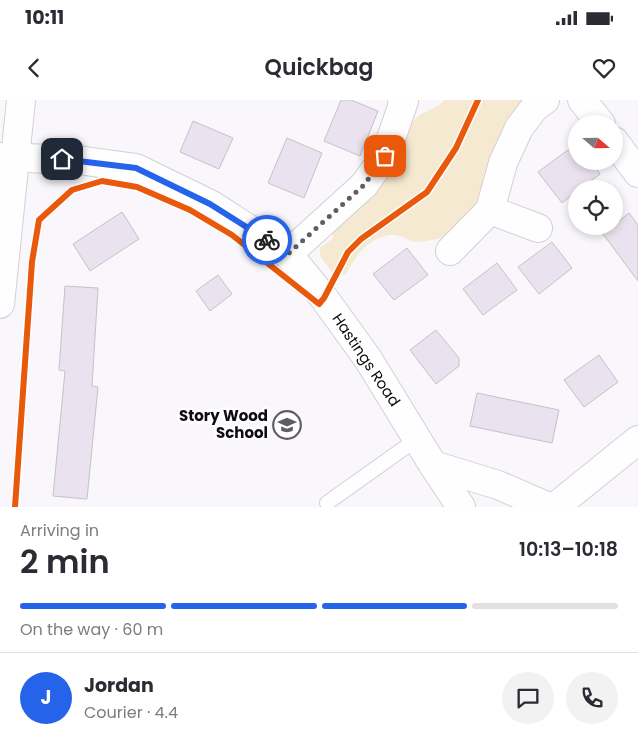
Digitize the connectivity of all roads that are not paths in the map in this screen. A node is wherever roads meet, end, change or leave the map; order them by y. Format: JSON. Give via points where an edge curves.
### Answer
{"nodes":[{"id":1,"x":21,"y":100,"type":"edge"},
{"id":2,"x":405,"y":100,"type":"edge"},
{"id":3,"x":545,"y":100,"type":"edge"},
{"id":4,"x":582,"y":100,"type":"edge"},
{"id":5,"x":593,"y":115,"type":"edge"},
{"id":6,"x":623,"y":153,"type":"edge"},
{"id":7,"x":8,"y":157,"type":"edge"},
{"id":8,"x":638,"y":172,"type":"edge"},
{"id":9,"x":490,"y":210,"type":"junction"},
{"id":10,"x":538,"y":228,"type":"dead end"},
{"id":11,"x":450,"y":251,"type":"dead end"},
{"id":12,"x":288,"y":254,"type":"junction"},
{"id":13,"x":0,"y":304,"type":"edge"},
{"id":14,"x":417,"y":439,"type":"junction"},
{"id":15,"x":638,"y":440,"type":"edge"},
{"id":16,"x":434,"y":465,"type":"junction"},
{"id":17,"x":328,"y":503,"type":"dead end"},
{"id":18,"x":461,"y":507,"type":"edge"},
{"id":19,"x":548,"y":507,"type":"edge"},
{"id":20,"x":555,"y":507,"type":"edge"}],
"edges":[{"from":1,"to":7,"type":"street"},
{"from":2,"to":12,"type":"street","via":[[385,156],[364,185]]},
{"from":3,"to":9,"type":"street","via":[[535,107],[519,128]]},
{"from":4,"to":5,"type":"street"},
{"from":6,"to":8,"type":"street"},
{"from":7,"to":12,"type":"street","name":"Hastings Road","via":[[78,160],[136,168],[210,204]]},
{"from":7,"to":13,"type":"street"},
{"from":9,"to":10,"type":"street"},
{"from":9,"to":11,"type":"street"},
{"from":12,"to":14,"type":"street","name":"Hastings Road","via":[[368,359]]},
{"from":14,"to":16,"type":"street","name":"Hastings Road"},
{"from":14,"to":17,"type":"lane"},
{"from":15,"to":20,"type":"street"},
{"from":16,"to":18,"type":"street","name":"Hastings Road"},
{"from":16,"to":19,"type":"street","via":[[498,485]]}]}
